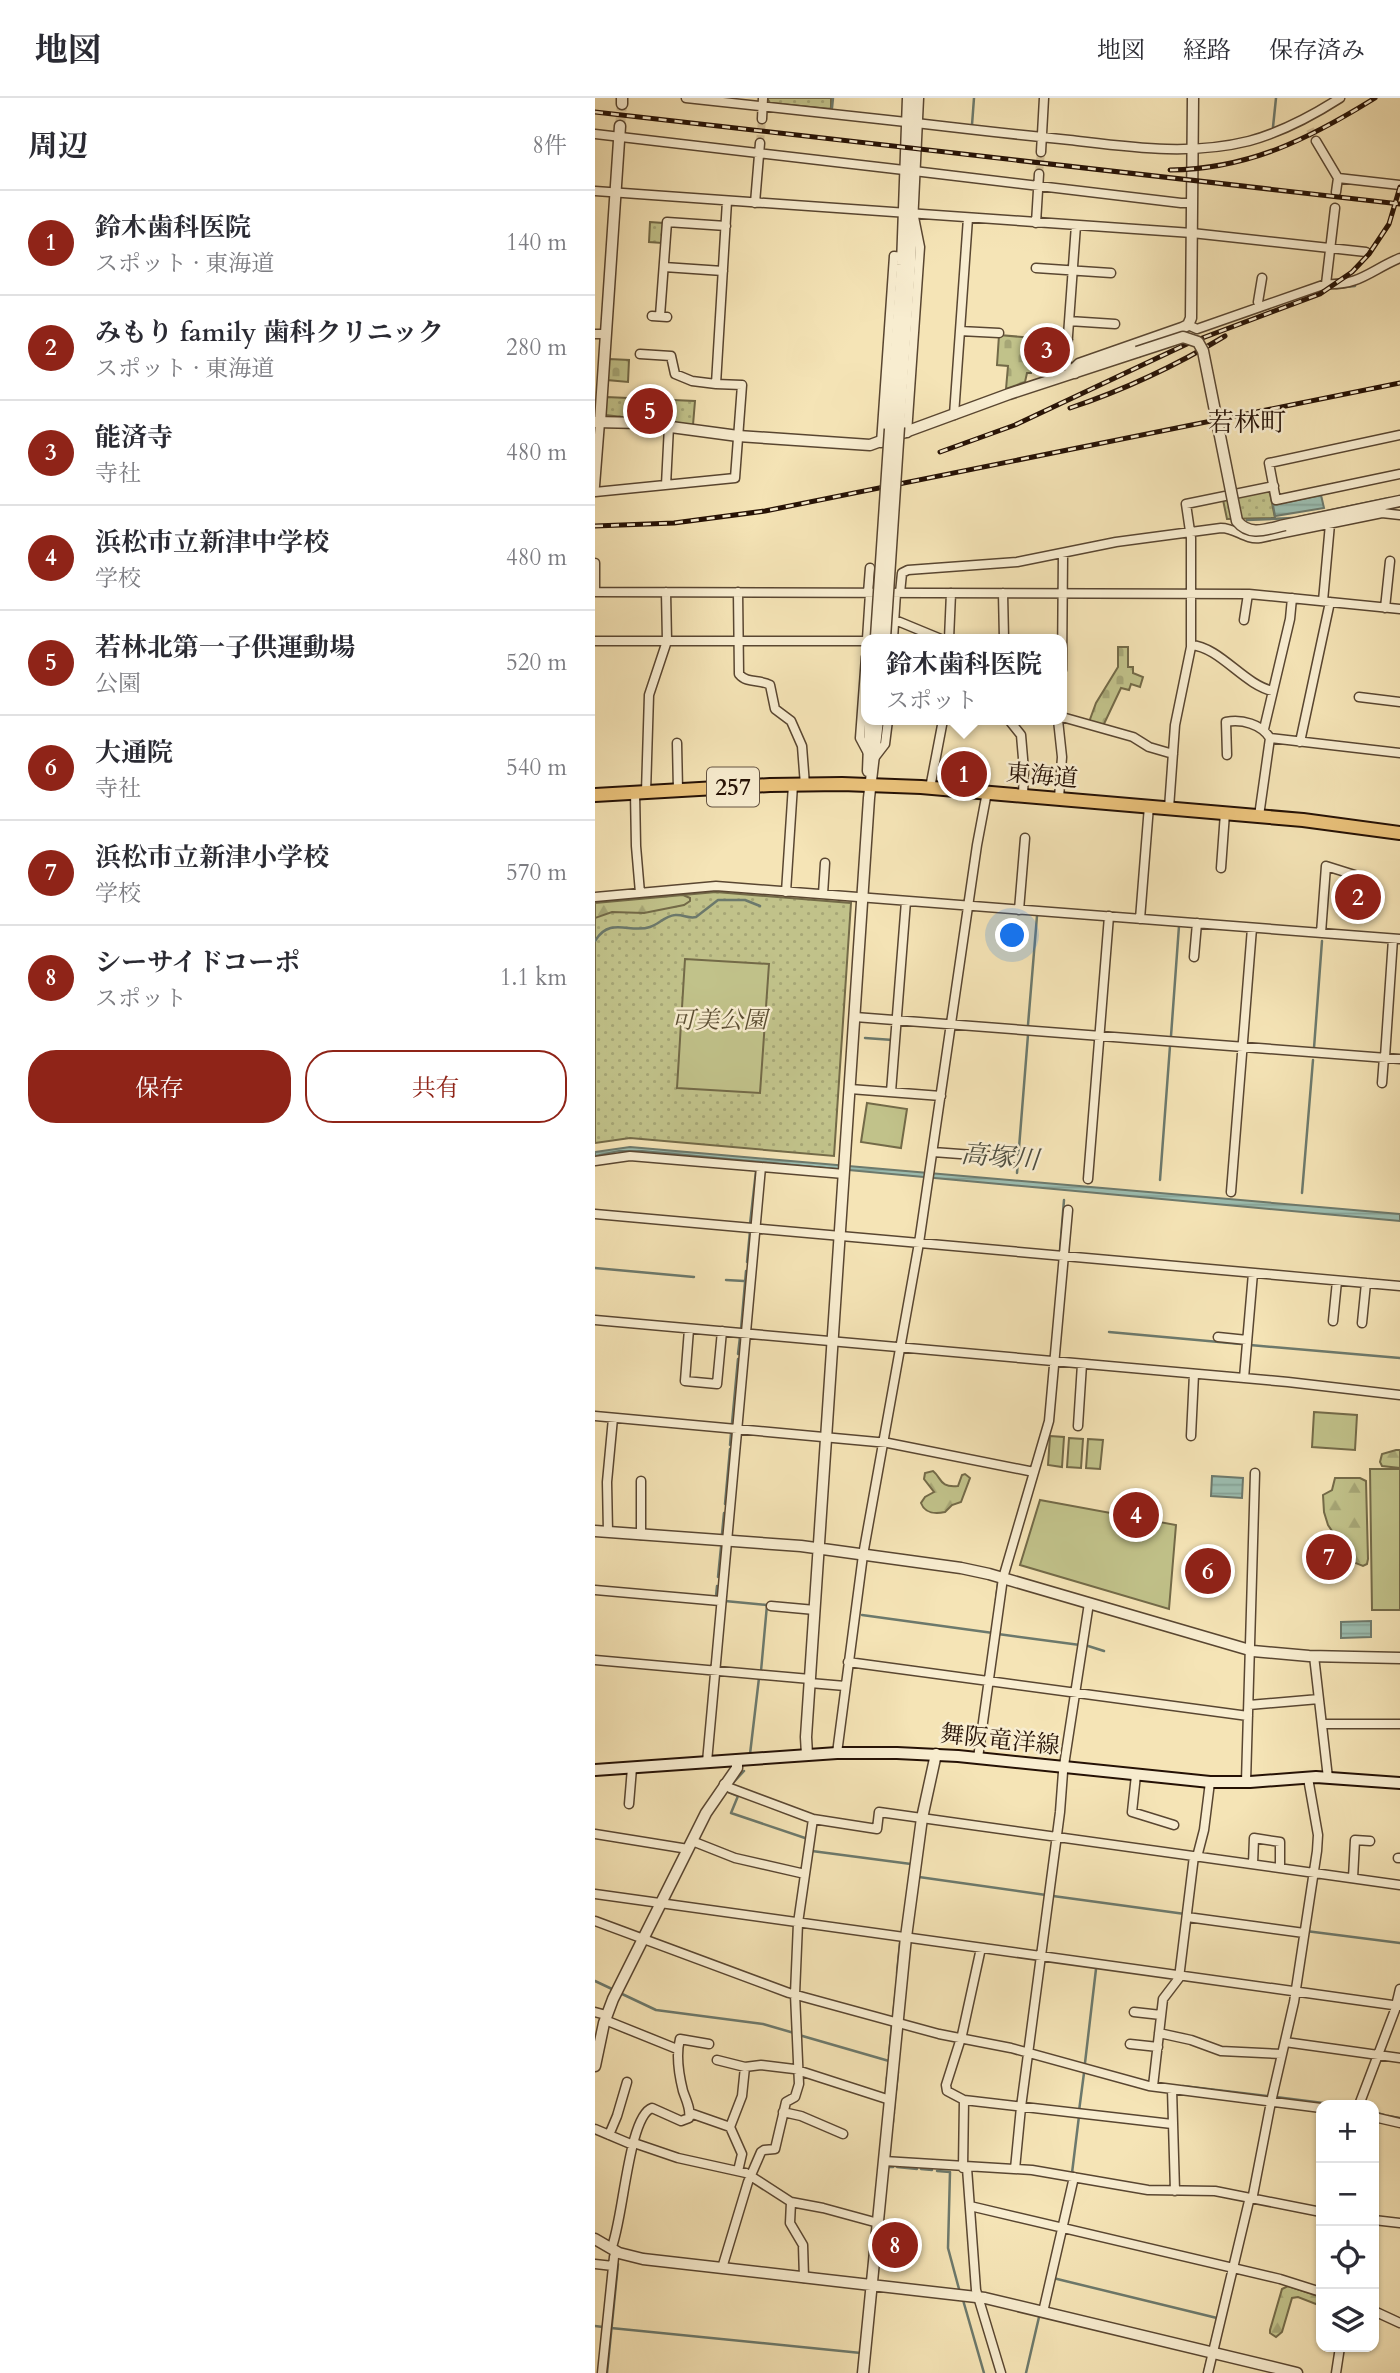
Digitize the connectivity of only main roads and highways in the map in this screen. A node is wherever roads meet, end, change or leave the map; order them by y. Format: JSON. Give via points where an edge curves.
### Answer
{"nodes":[{"id":1,"x":595,"y":795,"type":"edge"},
{"id":2,"x":1400,"y":833,"type":"edge"},
{"id":3,"x":595,"y":1770,"type":"edge"},
{"id":4,"x":1400,"y":1783,"type":"edge"}],
"edges":[{"from":1,"to":2,"type":"highway","name":"東海道","number":"257","via":[[870,785],[1149,806]]},
{"from":3,"to":4,"type":"main road","name":"舞阪竜洋線","via":[[837,1753],[936,1754],[1210,1782],[1328,1777]]}]}
